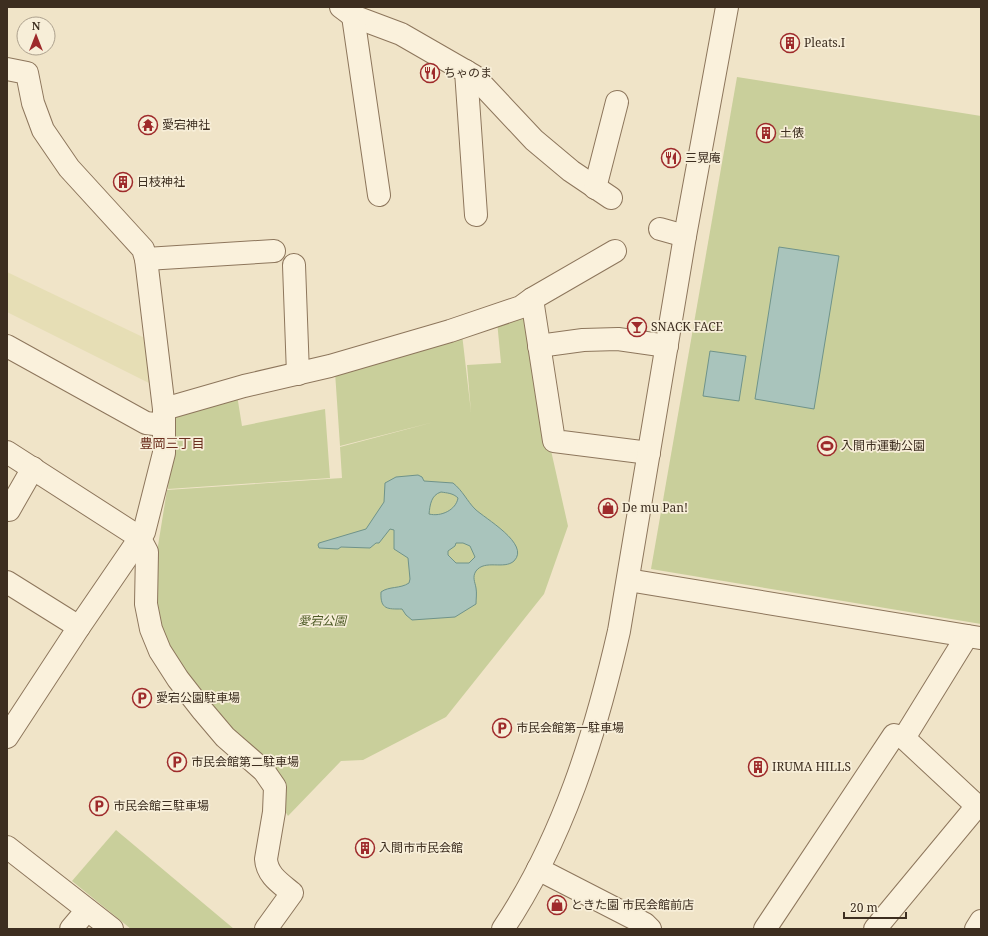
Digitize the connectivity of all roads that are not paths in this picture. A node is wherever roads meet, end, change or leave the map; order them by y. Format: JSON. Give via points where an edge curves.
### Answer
{"nodes":[{"id":1,"x":726,"y":7,"type":"edge"},
{"id":2,"x":347,"y":11,"type":"edge"},
{"id":3,"x":7,"y":69,"type":"edge"},
{"id":4,"x":466,"y":71,"type":"junction"},
{"id":5,"x":617,"y":102,"type":"dead end"},
{"id":6,"x":378,"y":195,"type":"dead end"},
{"id":7,"x":476,"y":215,"type":"dead end"},
{"id":8,"x":660,"y":229,"type":"dead end"},
{"id":9,"x":685,"y":236,"type":"junction"},
{"id":10,"x":274,"y":251,"type":"dead end"},
{"id":11,"x":615,"y":251,"type":"dead end"},
{"id":12,"x":146,"y":259,"type":"junction"},
{"id":13,"x":294,"y":265,"type":"dead end"},
{"id":14,"x":532,"y":299,"type":"junction"},
{"id":15,"x":7,"y":346,"type":"edge"},
{"id":16,"x":539,"y":346,"type":"junction"},
{"id":17,"x":667,"y":346,"type":"junction"},
{"id":18,"x":298,"y":374,"type":"junction"},
{"id":19,"x":163,"y":417,"type":"junction"},
{"id":20,"x":7,"y":452,"type":"edge"},
{"id":21,"x":649,"y":453,"type":"junction"},
{"id":22,"x":33,"y":468,"type":"junction"},
{"id":23,"x":9,"y":510,"type":"dead end"},
{"id":24,"x":140,"y":537,"type":"junction"},
{"id":25,"x":628,"y":580,"type":"junction"},
{"id":26,"x":7,"y":582,"type":"edge"},
{"id":27,"x":79,"y":627,"type":"junction"},
{"id":28,"x":974,"y":637,"type":"edge"},
{"id":29,"x":7,"y":737,"type":"edge"},
{"id":30,"x":904,"y":738,"type":"junction"},
{"id":31,"x":7,"y":847,"type":"edge"},
{"id":32,"x":538,"y":869,"type":"junction"},
{"id":33,"x":87,"y":910,"type":"junction"},
{"id":34,"x":981,"y":921,"type":"edge"},
{"id":35,"x":71,"y":929,"type":"edge"},
{"id":36,"x":112,"y":929,"type":"edge"},
{"id":37,"x":266,"y":929,"type":"edge"},
{"id":38,"x":503,"y":929,"type":"edge"},
{"id":39,"x":650,"y":929,"type":"edge"},
{"id":40,"x":765,"y":929,"type":"edge"},
{"id":41,"x":875,"y":929,"type":"edge"},
{"id":42,"x":976,"y":929,"type":"edge"}],
"edges":[{"from":1,"to":9,"type":"street"},
{"from":2,"to":4,"type":"street","via":[[401,34]]},
{"from":2,"to":6,"type":"street"},
{"from":3,"to":12,"type":"street","via":[[27,73],[33,103],[43,130],[69,168],[143,249]]},
{"from":4,"to":5,"type":"street","via":[[474,76],[534,140],[603,193]]},
{"from":4,"to":7,"type":"street"},
{"from":8,"to":9,"type":"street"},
{"from":9,"to":17,"type":"street"},
{"from":10,"to":12,"type":"street"},
{"from":11,"to":14,"type":"street"},
{"from":12,"to":19,"type":"street"},
{"from":13,"to":18,"type":"street"},
{"from":14,"to":16,"type":"street"},
{"from":14,"to":18,"type":"street","via":[[521,307],[450,331]]},
{"from":15,"to":19,"type":"street","via":[[146,423]]},
{"from":16,"to":17,"type":"street","via":[[583,340],[618,339]]},
{"from":16,"to":21,"type":"street","via":[[554,441]]},
{"from":17,"to":21,"type":"street"},
{"from":18,"to":19,"type":"street","via":[[244,386]]},
{"from":19,"to":24,"type":"street","via":[[164,453],[144,532]]},
{"from":20,"to":22,"type":"street"},
{"from":21,"to":25,"type":"street"},
{"from":22,"to":23,"type":"street"},
{"from":22,"to":24,"type":"street"},
{"from":24,"to":27,"type":"street"},
{"from":24,"to":37,"type":"street","via":[[147,552],[146,604],[160,651],[203,712],[225,737],[264,771],[274,787],[274,812],[266,866],[292,893]]},
{"from":25,"to":28,"type":"street"},
{"from":25,"to":32,"type":"street","via":[[614,654],[592,736],[559,828]]},
{"from":26,"to":27,"type":"street"},
{"from":27,"to":29,"type":"street"},
{"from":28,"to":30,"type":"street"},
{"from":30,"to":40,"type":"street","via":[[894,735]]},
{"from":30,"to":41,"type":"street","via":[[977,806]]},
{"from":31,"to":33,"type":"street"},
{"from":32,"to":38,"type":"street"},
{"from":32,"to":39,"type":"street","via":[[645,924]]},
{"from":33,"to":35,"type":"street"},
{"from":33,"to":36,"type":"street"},
{"from":34,"to":42,"type":"street"}]}
